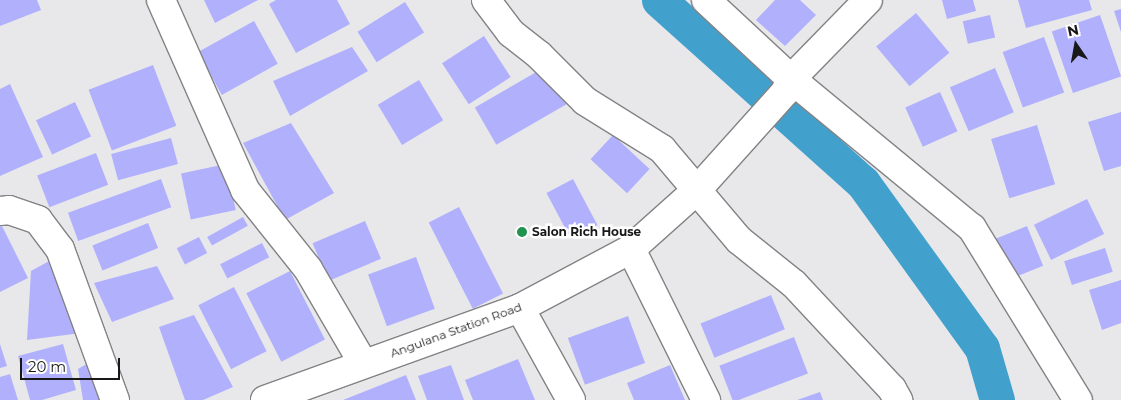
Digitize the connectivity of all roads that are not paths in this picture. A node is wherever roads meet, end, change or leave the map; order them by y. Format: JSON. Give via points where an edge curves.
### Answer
{"nodes":[{"id":1,"x":161,"y":0,"type":"edge"},
{"id":2,"x":486,"y":0,"type":"edge"},
{"id":3,"x":706,"y":0,"type":"edge"},
{"id":4,"x":868,"y":0,"type":"edge"},
{"id":5,"x":788,"y":86,"type":"junction"},
{"id":6,"x":698,"y":189,"type":"junction"},
{"id":7,"x":0,"y":211,"type":"edge"},
{"id":8,"x":631,"y":250,"type":"junction"},
{"id":9,"x":520,"y":308,"type":"junction"},
{"id":10,"x":363,"y":363,"type":"junction"},
{"id":11,"x":115,"y":400,"type":"edge"},
{"id":12,"x":265,"y":400,"type":"edge"},
{"id":13,"x":571,"y":400,"type":"edge"},
{"id":14,"x":706,"y":400,"type":"edge"},
{"id":15,"x":898,"y":400,"type":"edge"},
{"id":16,"x":1078,"y":400,"type":"edge"}],
"edges":[{"from":1,"to":10,"type":"street","via":[[245,190],[308,269]]},
{"from":2,"to":6,"type":"street","via":[[510,32],[539,55],[585,101],[662,148]]},
{"from":3,"to":5,"type":"street"},
{"from":4,"to":5,"type":"street"},
{"from":5,"to":6,"type":"street","name":"Angulana Station Road"},
{"from":5,"to":16,"type":"street","via":[[972,228]]},
{"from":6,"to":8,"type":"street","name":"Angulana Station Road"},
{"from":6,"to":15,"type":"street","via":[[739,240],[794,284],[892,389]]},
{"from":7,"to":11,"type":"street","via":[[9,210],[38,220],[60,249]]},
{"from":8,"to":9,"type":"street","name":"Angulana Station Road"},
{"from":8,"to":14,"type":"street"},
{"from":9,"to":10,"type":"street","name":"Angulana Station Road"},
{"from":9,"to":13,"type":"street"},
{"from":10,"to":12,"type":"street","name":"Angulana Station Road"}]}
